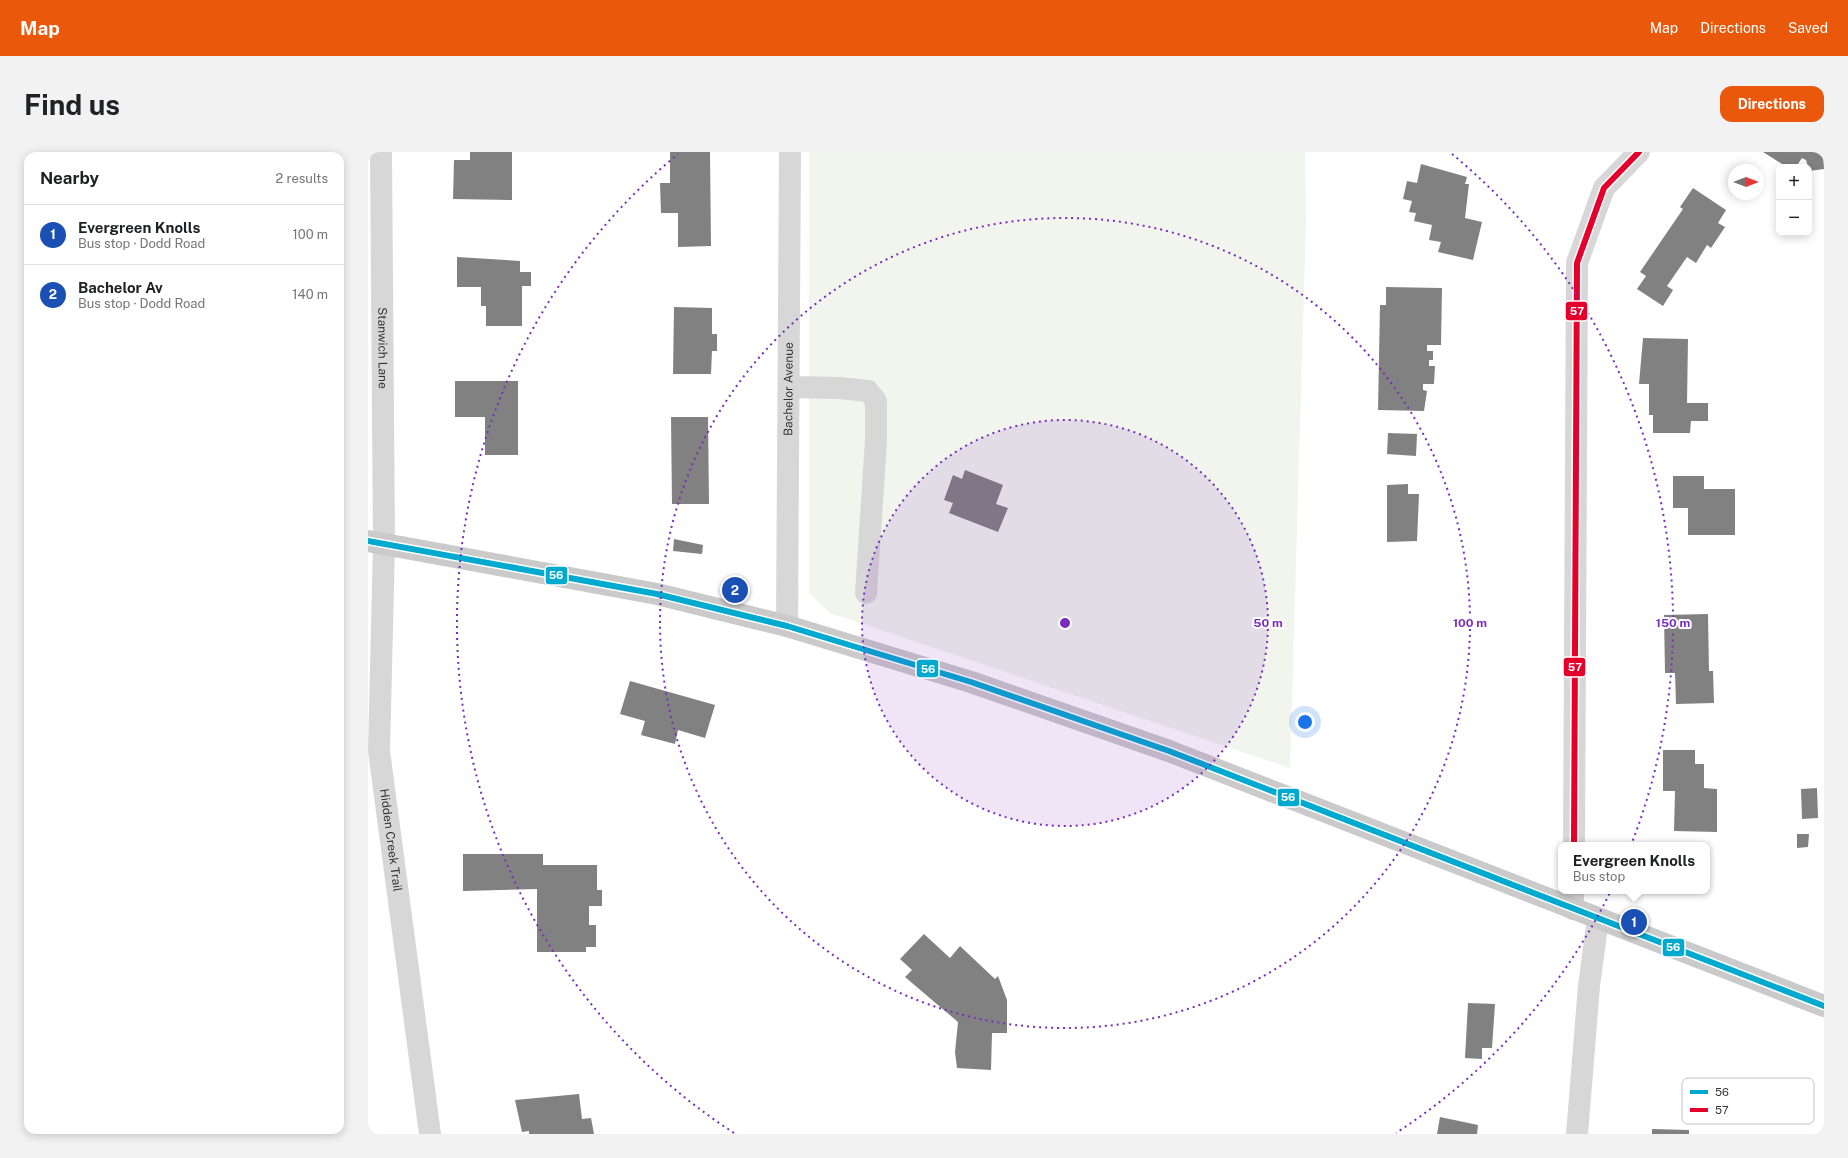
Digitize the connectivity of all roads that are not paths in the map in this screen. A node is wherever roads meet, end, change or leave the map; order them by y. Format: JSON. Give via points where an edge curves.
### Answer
{"nodes":[{"id":1,"x":381,"y":152,"type":"edge"},
{"id":2,"x":790,"y":152,"type":"edge"},
{"id":3,"x":1639,"y":152,"type":"edge"},
{"id":4,"x":789,"y":387,"type":"junction"},
{"id":5,"x":376,"y":543,"type":"edge"},
{"id":6,"x":866,"y":594,"type":"dead end"},
{"id":7,"x":787,"y":626,"type":"junction"},
{"id":8,"x":1574,"y":842,"type":"edge"},
{"id":9,"x":1573,"y":900,"type":"edge"},
{"id":10,"x":1598,"y":919,"type":"junction"},
{"id":11,"x":1824,"y":1006,"type":"edge"},
{"id":12,"x":430,"y":1134,"type":"edge"},
{"id":13,"x":1577,"y":1134,"type":"edge"}],
"edges":[{"from":1,"to":5,"type":"street","name":"Stanwich Lane"},
{"from":2,"to":4,"type":"street","name":"Bachelor Avenue"},
{"from":3,"to":8,"type":"street","via":[[1604,188],[1576,263]]},
{"from":4,"to":6,"type":"street","via":[[868,391],[876,401],[876,441]]},
{"from":4,"to":7,"type":"street","name":"Bachelor Avenue"},
{"from":5,"to":7,"type":"main road","via":[[657,594]]},
{"from":5,"to":12,"type":"street","name":"Hidden Creek Trail","via":[[379,751]]},
{"from":7,"to":9,"type":"main road","via":[[970,682],[1169,751]]},
{"from":9,"to":10,"type":"main road"},
{"from":10,"to":11,"type":"main road"},
{"from":10,"to":13,"type":"street","via":[[1589,986]]}]}
